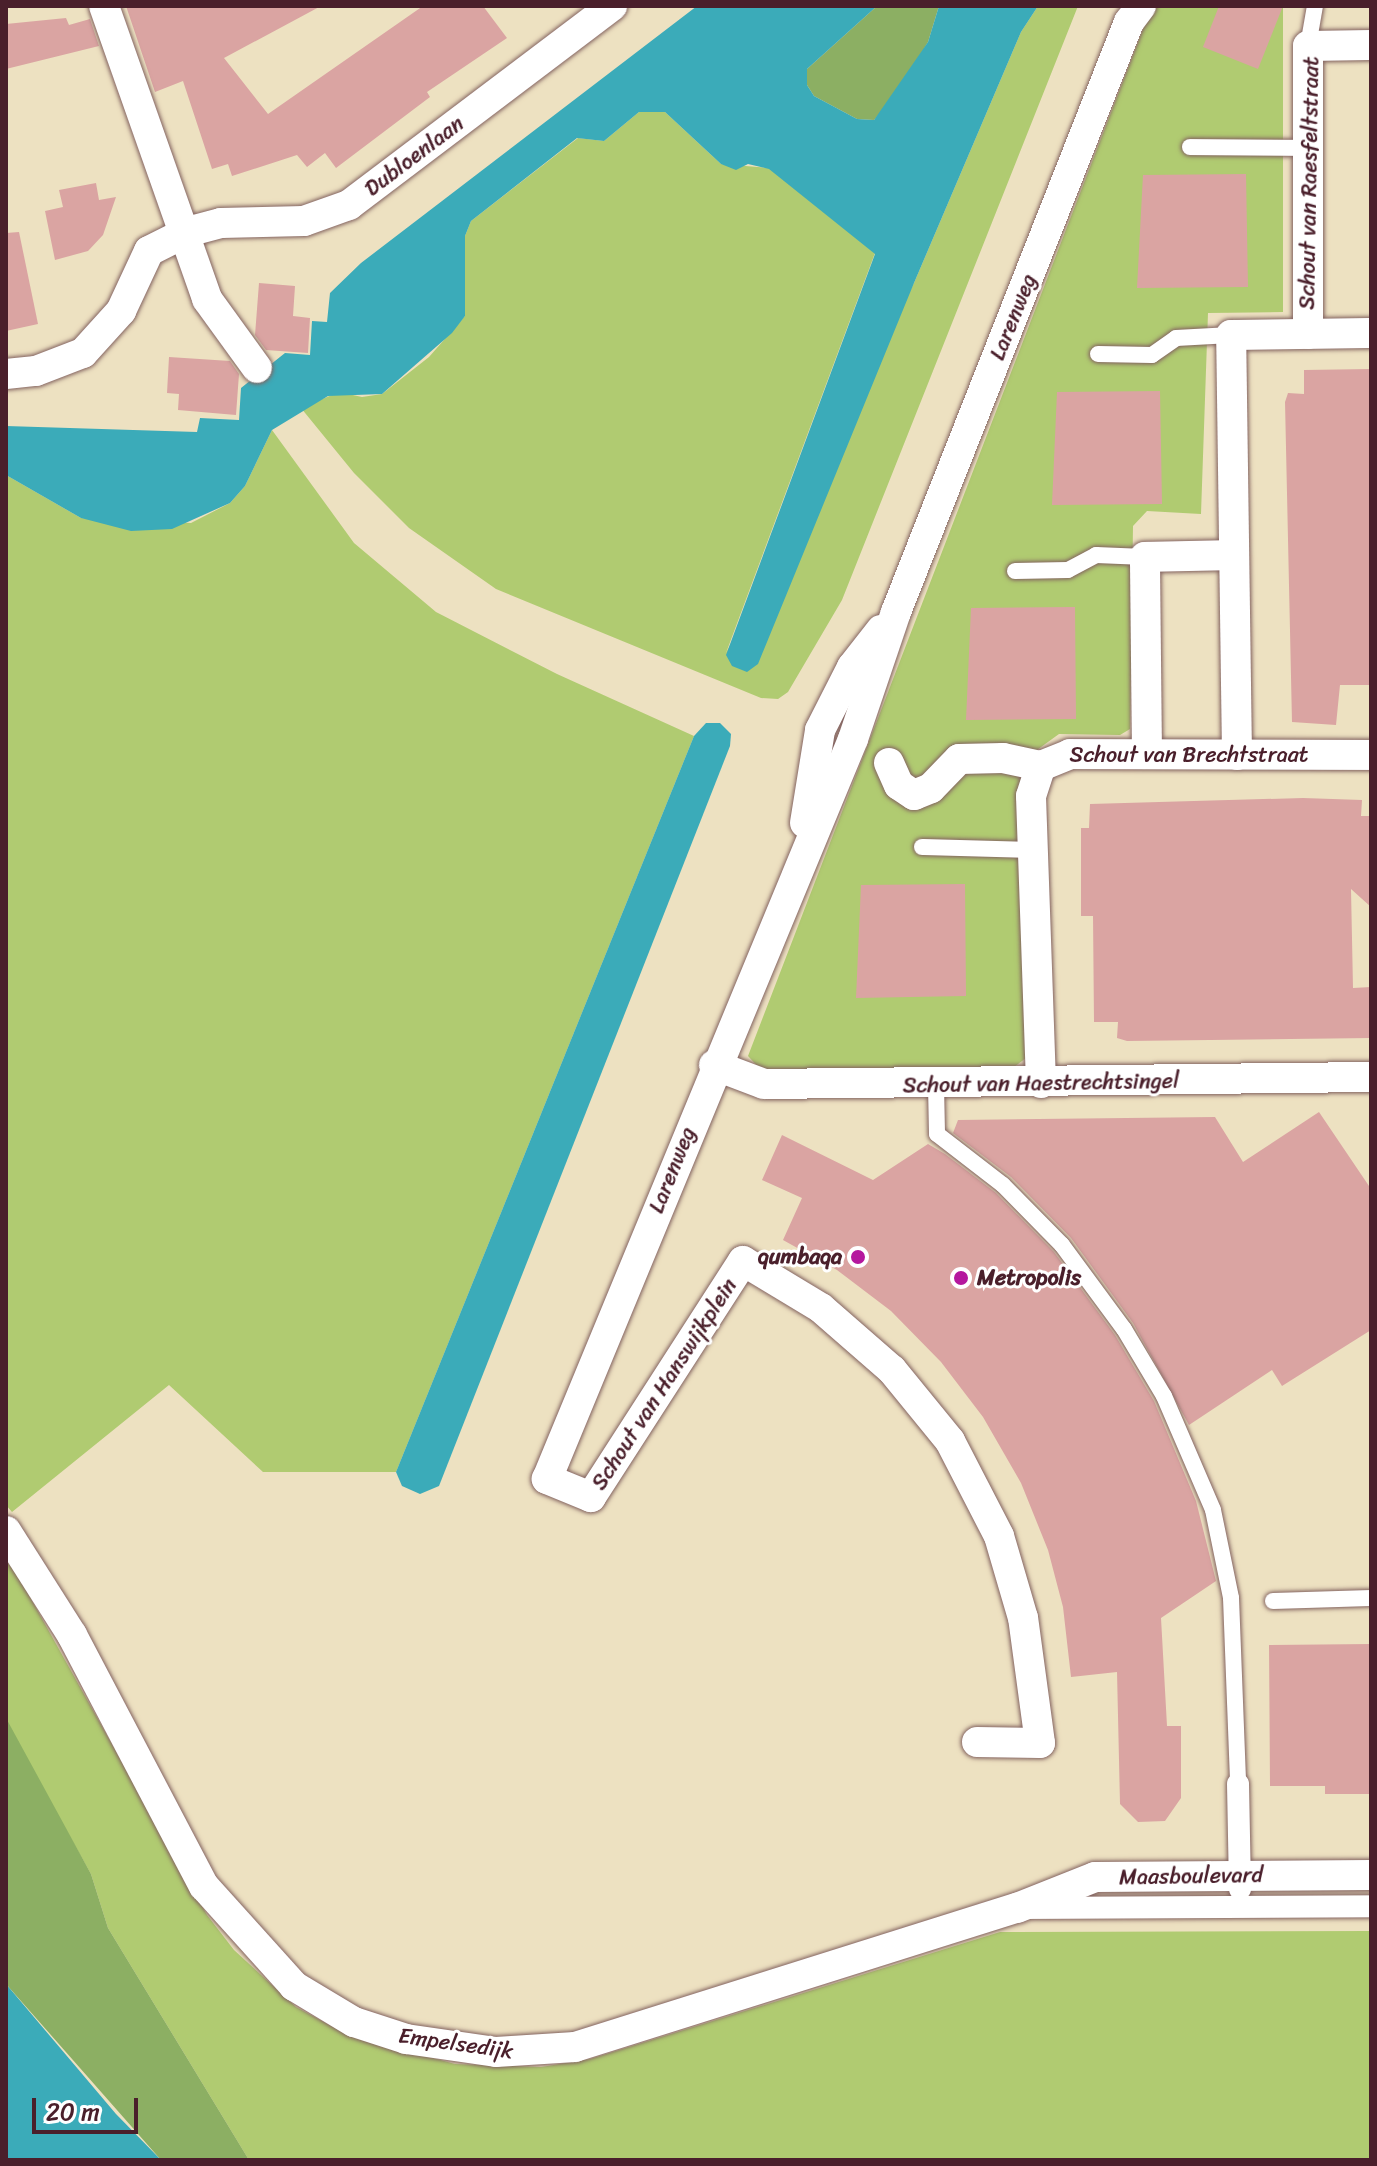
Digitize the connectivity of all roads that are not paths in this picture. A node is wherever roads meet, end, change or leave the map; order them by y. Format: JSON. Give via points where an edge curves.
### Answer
{"nodes":[{"id":1,"x":104,"y":6,"type":"edge"},
{"id":2,"x":612,"y":6,"type":"edge"},
{"id":3,"x":1315,"y":6,"type":"edge"},
{"id":4,"x":1133,"y":11,"type":"edge"},
{"id":5,"x":1371,"y":45,"type":"edge"},
{"id":6,"x":1308,"y":46,"type":"junction"},
{"id":7,"x":1190,"y":147,"type":"dead end"},
{"id":8,"x":1307,"y":148,"type":"junction"},
{"id":9,"x":187,"y":232,"type":"junction"},
{"id":10,"x":1371,"y":333,"type":"edge"},
{"id":11,"x":1308,"y":334,"type":"junction"},
{"id":12,"x":1231,"y":335,"type":"junction"},
{"id":13,"x":1098,"y":354,"type":"dead end"},
{"id":14,"x":257,"y":368,"type":"dead end"},
{"id":15,"x":6,"y":374,"type":"edge"},
{"id":16,"x":1233,"y":555,"type":"junction"},
{"id":17,"x":1145,"y":557,"type":"junction"},
{"id":18,"x":1015,"y":571,"type":"dead end"},
{"id":19,"x":1147,"y":754,"type":"junction"},
{"id":20,"x":1237,"y":755,"type":"junction"},
{"id":21,"x":1371,"y":755,"type":"edge"},
{"id":22,"x":889,"y":763,"type":"dead end"},
{"id":23,"x":1041,"y":766,"type":"junction"},
{"id":24,"x":922,"y":847,"type":"dead end"},
{"id":25,"x":1034,"y":850,"type":"junction"},
{"id":26,"x":714,"y":1065,"type":"junction"},
{"id":27,"x":1371,"y":1077,"type":"edge"},
{"id":28,"x":1041,"y":1083,"type":"junction"},
{"id":29,"x":936,"y":1085,"type":"junction"},
{"id":30,"x":547,"y":1479,"type":"joint"},
{"id":31,"x":6,"y":1531,"type":"edge"},
{"id":32,"x":1371,"y":1598,"type":"edge"},
{"id":33,"x":1273,"y":1601,"type":"dead end"},
{"id":34,"x":977,"y":1742,"type":"dead end"},
{"id":35,"x":1238,"y":1784,"type":"joint"},
{"id":36,"x":1371,"y":1875,"type":"edge"},
{"id":37,"x":1240,"y":1876,"type":"junction"},
{"id":38,"x":1240,"y":1906,"type":"junction"},
{"id":39,"x":1371,"y":1906,"type":"edge"},
{"id":40,"x":1017,"y":1908,"type":"junction"},
{"id":41,"x":915,"y":1940,"type":"joint"}],
"edges":[{"from":1,"to":9,"type":"street"},
{"from":2,"to":9,"type":"street","name":"Dubloenlaan","via":[[349,205],[304,221],[221,223]]},
{"from":3,"to":6,"type":"lane"},
{"from":4,"to":26,"type":"street","name":"Larenweg","via":[[896,612],[852,667],[820,730],[799,861]]},
{"from":5,"to":6,"type":"street","name":"Schout van Raesfeltstraat"},
{"from":6,"to":8,"type":"street","name":"Schout van Raesfeltstraat"},
{"from":7,"to":8,"type":"lane"},
{"from":8,"to":11,"type":"street","name":"Schout van Raesfeltstraat"},
{"from":9,"to":14,"type":"street","via":[[207,299]]},
{"from":9,"to":15,"type":"street","name":"Dubloenlaan","via":[[149,251],[121,311],[83,353],[36,371]]},
{"from":10,"to":11,"type":"street"},
{"from":11,"to":12,"type":"street"},
{"from":12,"to":13,"type":"lane","via":[[1176,338],[1152,355]]},
{"from":12,"to":16,"type":"street"},
{"from":16,"to":17,"type":"street"},
{"from":16,"to":20,"type":"street"},
{"from":17,"to":18,"type":"lane","via":[[1096,555],[1068,570]]},
{"from":17,"to":19,"type":"street"},
{"from":19,"to":20,"type":"street","name":"Schout van Brechtstraat"},
{"from":19,"to":23,"type":"street","name":"Schout van Brechtstraat","via":[[1070,754]]},
{"from":20,"to":21,"type":"street","name":"Schout van Brechtstraat"},
{"from":22,"to":23,"type":"street","via":[[899,785],[914,795],[931,788],[959,759],[1003,758]]},
{"from":23,"to":25,"type":"street","name":"Schout van Brechtstraat","via":[[1031,796]]},
{"from":24,"to":25,"type":"lane"},
{"from":25,"to":28,"type":"street","name":"Schout van Brechtstraat"},
{"from":26,"to":29,"type":"street","name":"Schout van Haestrechtsingel","via":[[764,1084]]},
{"from":26,"to":30,"type":"street","name":"Larenweg"},
{"from":27,"to":28,"type":"street","name":"Schout van Haestrechtsingel"},
{"from":28,"to":29,"type":"street","name":"Schout van Haestrechtsingel"},
{"from":29,"to":35,"type":"lane","via":[[937,1134],[1003,1185],[1062,1245],[1124,1329],[1164,1396],[1201,1481],[1213,1510],[1231,1598]]},
{"from":30,"to":34,"type":"street","name":"Schout van Hanswijkplein","via":[[591,1497],[743,1261],[821,1308],[892,1370],[950,1441],[999,1536],[1023,1618],[1040,1743]]},
{"from":31,"to":41,"type":"street","name":"Empelsedijk","via":[[72,1635],[204,1886],[277,1970],[354,2022],[406,2039],[480,2050],[575,2047]]},
{"from":32,"to":33,"type":"lane"},
{"from":35,"to":37,"type":"street"},
{"from":36,"to":37,"type":"street","name":"Maasboulevard"},
{"from":37,"to":38,"type":"street"},
{"from":37,"to":40,"type":"street","name":"Maasboulevard","via":[[1095,1877]]},
{"from":38,"to":39,"type":"street","name":"Maasboulevard"},
{"from":38,"to":40,"type":"street","name":"Maasboulevard"},
{"from":40,"to":41,"type":"street","name":"Maasboulevard"}]}
